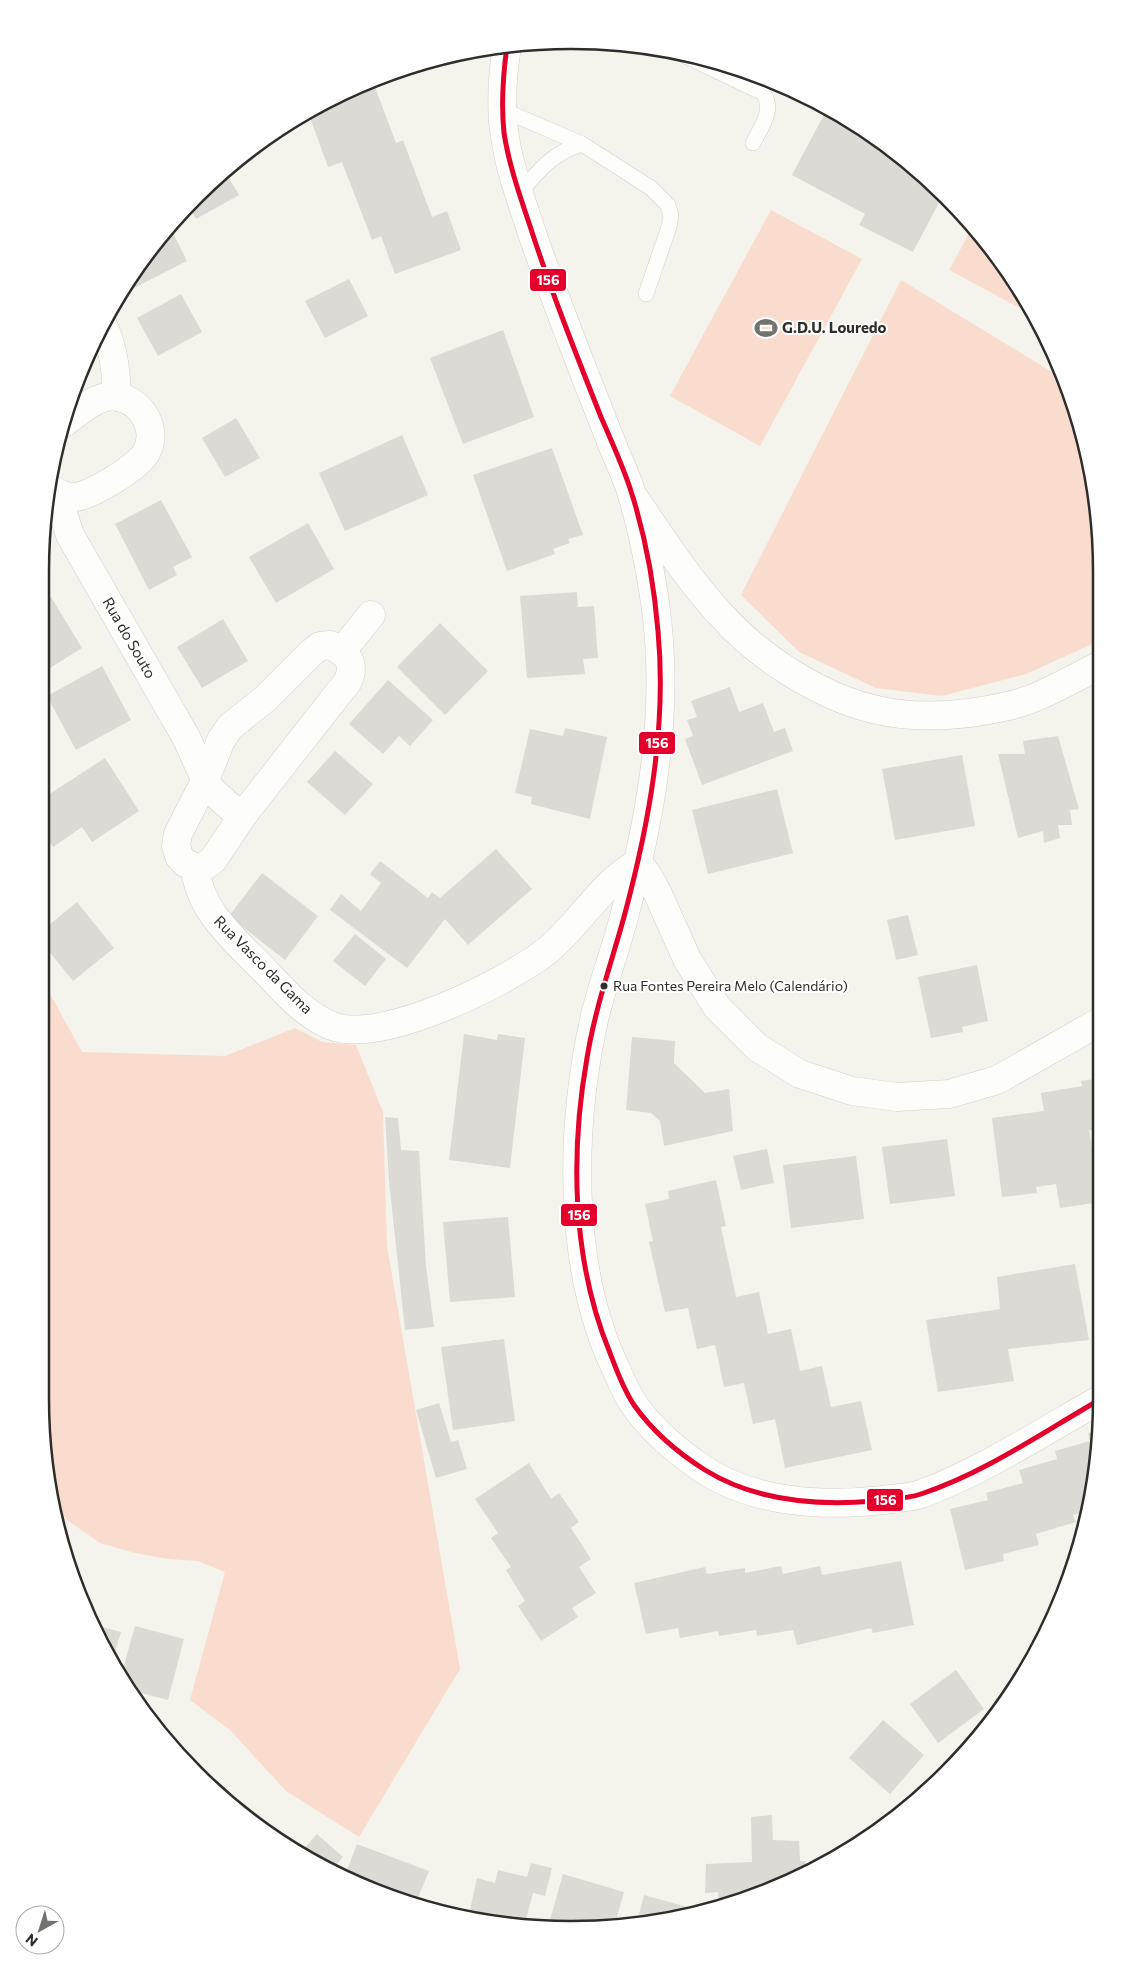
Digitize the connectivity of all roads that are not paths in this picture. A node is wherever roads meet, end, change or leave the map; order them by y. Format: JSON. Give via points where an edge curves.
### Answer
{"nodes":[{"id":1,"x":507,"y":53,"type":"edge"},
{"id":2,"x":712,"y":69,"type":"edge"},
{"id":3,"x":503,"y":110,"type":"junction"},
{"id":4,"x":753,"y":143,"type":"dead end"},
{"id":5,"x":582,"y":144,"type":"junction"},
{"id":6,"x":519,"y":193,"type":"junction"},
{"id":7,"x":646,"y":294,"type":"dead end"},
{"id":8,"x":107,"y":333,"type":"edge"},
{"id":9,"x":117,"y":397,"type":"junction"},
{"id":10,"x":72,"y":417,"type":"edge"},
{"id":11,"x":56,"y":492,"type":"edge"},
{"id":12,"x":632,"y":495,"type":"junction"},
{"id":13,"x":371,"y":615,"type":"dead end"},
{"id":14,"x":342,"y":651,"type":"junction"},
{"id":15,"x":1093,"y":668,"type":"edge"},
{"id":16,"x":204,"y":781,"type":"junction"},
{"id":17,"x":243,"y":815,"type":"junction"},
{"id":18,"x":638,"y":863,"type":"junction"},
{"id":19,"x":195,"y":867,"type":"junction"},
{"id":20,"x":1093,"y":1026,"type":"edge"},
{"id":21,"x":1093,"y":1403,"type":"edge"}],
"edges":[{"from":1,"to":3,"type":"street"},
{"from":2,"to":4,"type":"lane","via":[[763,93],[768,115]]},
{"from":3,"to":5,"type":"lane"},
{"from":3,"to":6,"type":"street","via":[[506,144]]},
{"from":5,"to":6,"type":"lane","via":[[549,159]]},
{"from":5,"to":7,"type":"lane","via":[[651,188],[668,205],[669,227]]},
{"from":6,"to":12,"type":"street","via":[[547,277]]},
{"from":8,"to":9,"type":"street","via":[[112,345]]},
{"from":9,"to":10,"type":"street","via":[[94,402]]},
{"from":9,"to":11,"type":"street","name":"Rua do Souto","via":[[133,403],[146,416],[150,440],[146,453],[138,463],[87,495],[74,497]]},
{"from":11,"to":16,"type":"street","name":"Rua do Souto","via":[[70,535],[187,739]]},
{"from":12,"to":15,"type":"street","via":[[696,587],[730,625],[789,671],[824,691],[869,708],[920,715],[1009,706]]},
{"from":12,"to":18,"type":"street","via":[[654,599],[660,682],[654,777]]},
{"from":13,"to":14,"type":"street"},
{"from":14,"to":16,"type":"street","via":[[330,645],[320,646],[266,698],[230,727]]},
{"from":14,"to":17,"type":"street","via":[[352,662],[348,681]]},
{"from":16,"to":17,"type":"street","name":"Rua do Souto","via":[[230,807]]},
{"from":16,"to":19,"type":"street","via":[[178,834],[176,846],[185,863]]},
{"from":17,"to":19,"type":"street","via":[[213,860],[205,866]]},
{"from":18,"to":19,"type":"street","name":"Rua Vasco da Gama","via":[[614,880],[548,949],[508,977],[463,999],[408,1019],[375,1029],[353,1031],[333,1026],[299,1006],[216,919],[203,899]]},
{"from":18,"to":20,"type":"street","via":[[658,894],[687,959],[717,1007],[758,1048],[800,1074],[852,1091],[897,1097],[949,1094],[997,1080]]},
{"from":18,"to":21,"type":"street","via":[[595,1019],[586,1065],[578,1190],[581,1242],[591,1300],[608,1354],[632,1403],[667,1444],[708,1473],[748,1491],[832,1504],[916,1496],[958,1478]]}]}
